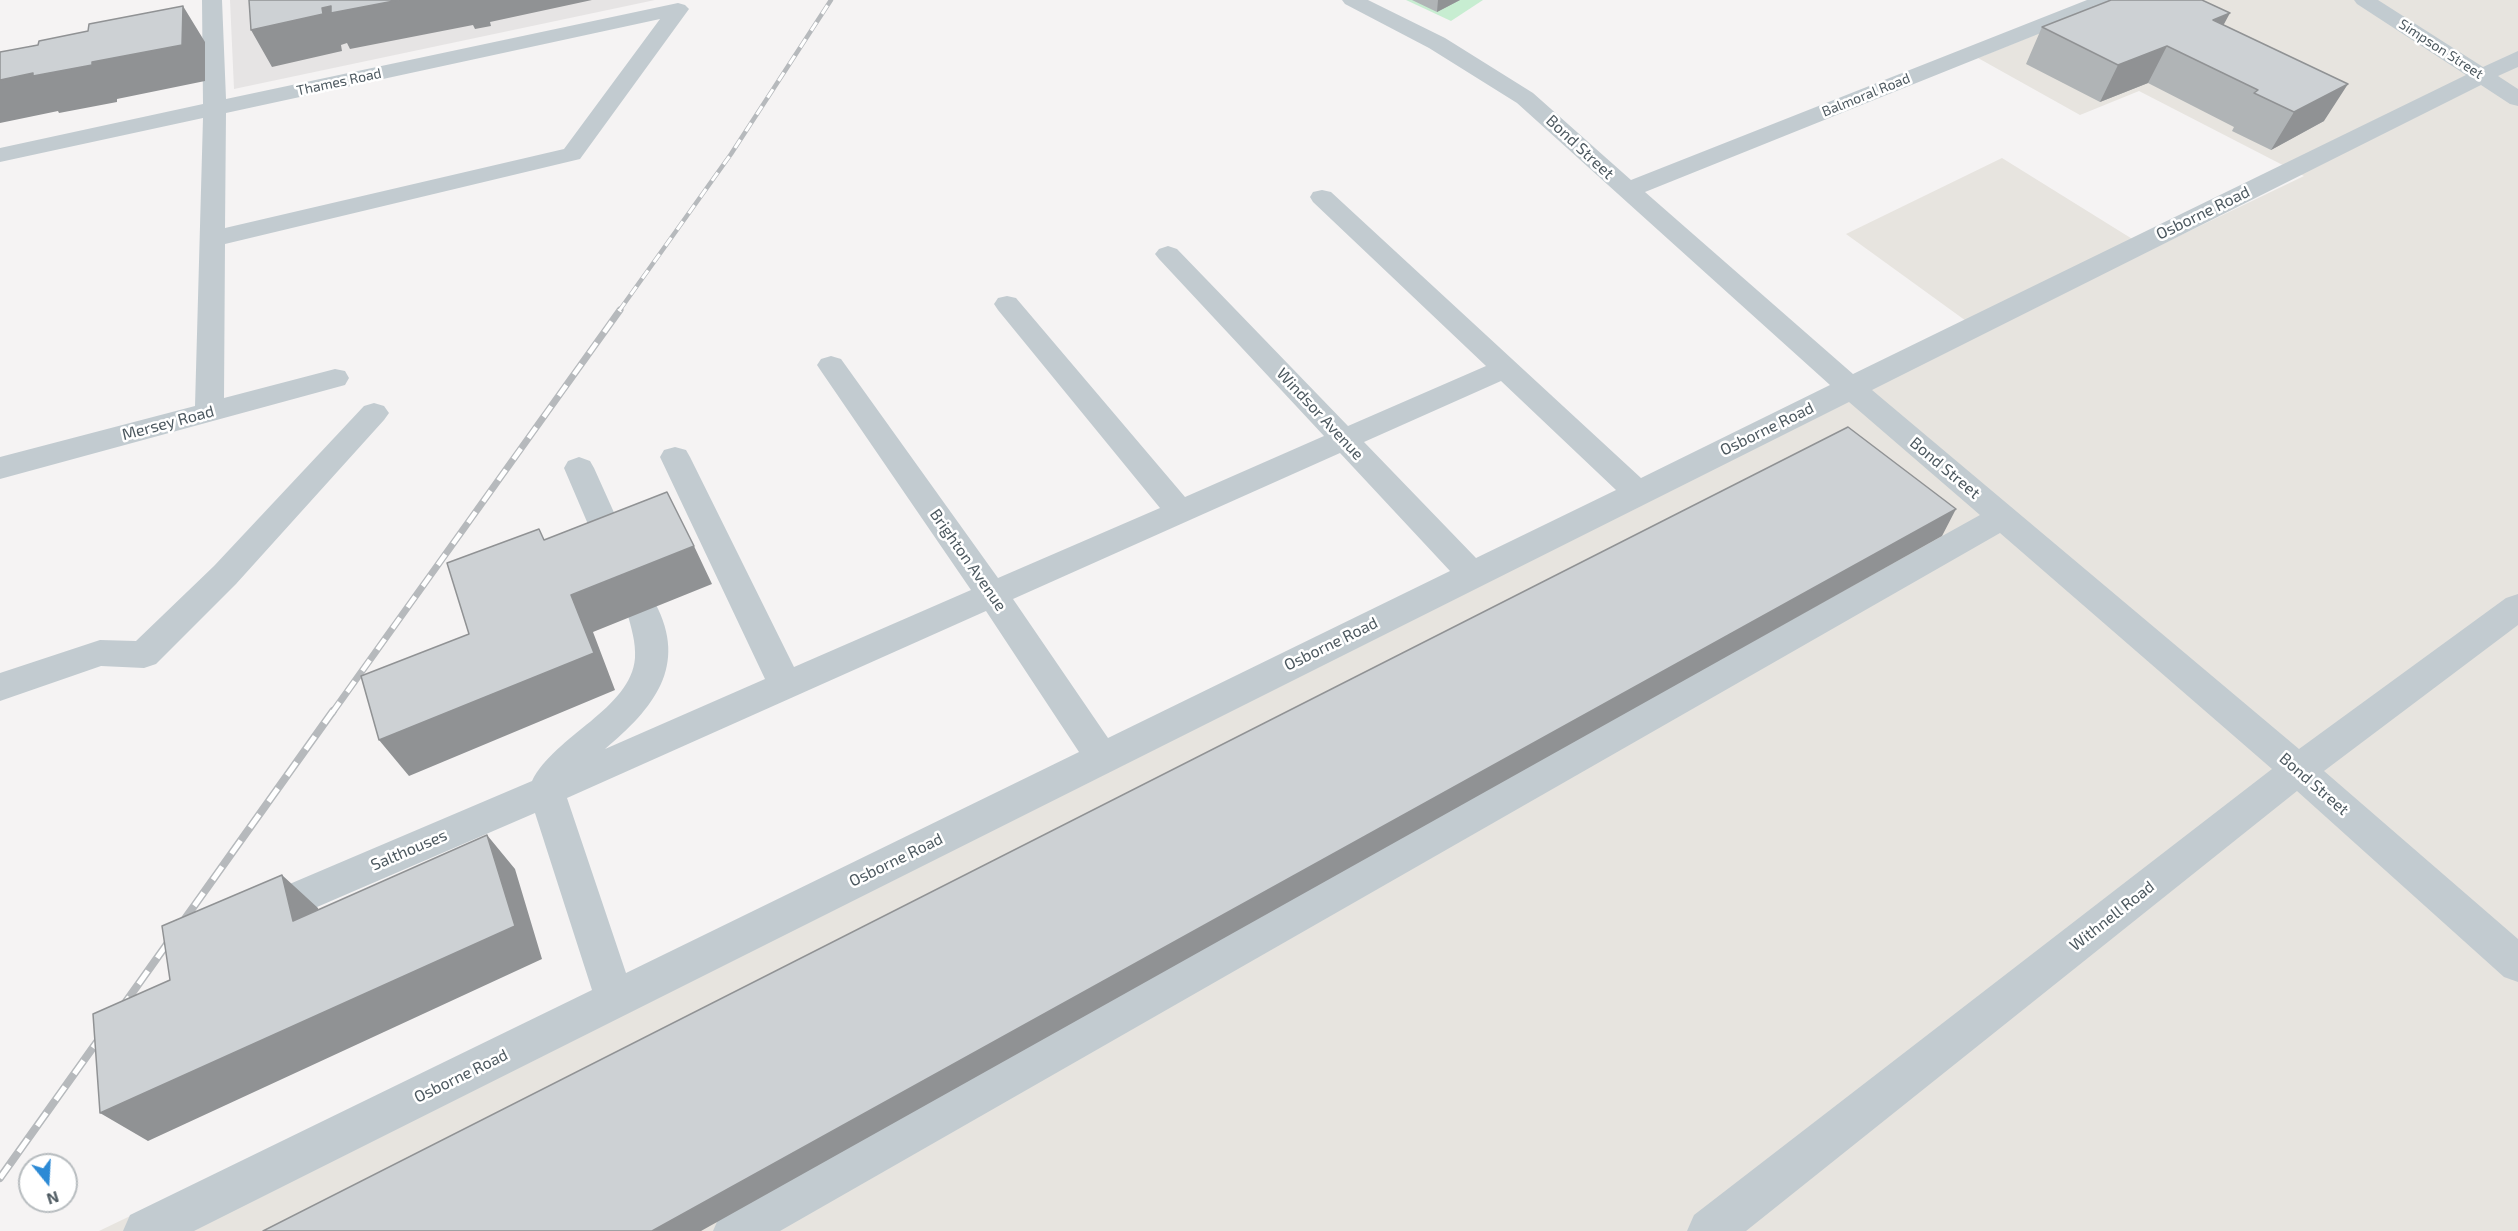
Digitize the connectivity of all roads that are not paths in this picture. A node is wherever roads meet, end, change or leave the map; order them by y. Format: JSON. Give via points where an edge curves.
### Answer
{"nodes":[{"id":1,"x":212,"y":0,"type":"edge"},
{"id":2,"x":1352,"y":0,"type":"edge"},
{"id":3,"x":2106,"y":0,"type":"edge"},
{"id":4,"x":2364,"y":0,"type":"edge"},
{"id":5,"x":2518,"y":58,"type":"edge"},
{"id":6,"x":2481,"y":75,"type":"junction"},
{"id":7,"x":2518,"y":99,"type":"edge"},
{"id":8,"x":215,"y":108,"type":"junction"},
{"id":9,"x":0,"y":155,"type":"edge"},
{"id":10,"x":1627,"y":190,"type":"junction"},
{"id":11,"x":1322,"y":196,"type":"dead end"},
{"id":12,"x":212,"y":238,"type":"junction"},
{"id":13,"x":1168,"y":254,"type":"dead end"},
{"id":14,"x":1007,"y":304,"type":"dead end"},
{"id":15,"x":831,"y":365,"type":"dead end"},
{"id":16,"x":1506,"y":368,"type":"junction"},
{"id":17,"x":335,"y":378,"type":"dead end"},
{"id":18,"x":1851,"y":388,"type":"junction"},
{"id":19,"x":209,"y":412,"type":"junction"},
{"id":20,"x":374,"y":413,"type":"dead end"},
{"id":21,"x":1344,"y":439,"type":"junction"},
{"id":22,"x":675,"y":457,"type":"dead end"},
{"id":23,"x":0,"y":468,"type":"edge"},
{"id":24,"x":579,"y":468,"type":"dead end"},
{"id":25,"x":1638,"y":493,"type":"junction"},
{"id":26,"x":1180,"y":511,"type":"junction"},
{"id":27,"x":2002,"y":517,"type":"junction"},
{"id":28,"x":618,"y":557,"type":"edge"},
{"id":29,"x":1472,"y":574,"type":"junction"},
{"id":30,"x":992,"y":594,"type":"junction"},
{"id":31,"x":2518,"y":607,"type":"edge"},
{"id":32,"x":643,"y":612,"type":"dead end"},
{"id":33,"x":785,"y":684,"type":"junction"},
{"id":34,"x":0,"y":687,"type":"edge"},
{"id":35,"x":1102,"y":757,"type":"junction"},
{"id":36,"x":2298,"y":770,"type":"junction"},
{"id":37,"x":546,"y":791,"type":"junction"},
{"id":38,"x":273,"y":909,"type":"edge"},
{"id":39,"x":2518,"y":964,"type":"edge"},
{"id":40,"x":615,"y":999,"type":"junction"},
{"id":41,"x":146,"y":1231,"type":"edge"},
{"id":42,"x":736,"y":1231,"type":"edge"},
{"id":43,"x":1710,"y":1231,"type":"edge"}],
"edges":[{"from":1,"to":8,"type":"street"},
{"from":2,"to":10,"type":"street","name":"Bond Street","via":[[1437,43],[1525,98]]},
{"from":3,"to":10,"type":"street","name":"Balmoral Road"},
{"from":4,"to":6,"type":"street","name":"Simpson Street"},
{"from":5,"to":6,"type":"street","name":"Osborne Road"},
{"from":6,"to":7,"type":"street","name":"Simpson Street"},
{"from":6,"to":18,"type":"street","name":"Osborne Road"},
{"from":8,"to":9,"type":"street","name":"Thames Road"},
{"from":8,"to":12,"type":"street"},
{"from":8,"to":12,"type":"street","name":"Thames Road","via":[[678,9],[572,154]]},
{"from":10,"to":18,"type":"street","name":"Bond Street"},
{"from":11,"to":16,"type":"street"},
{"from":12,"to":19,"type":"street"},
{"from":13,"to":21,"type":"street","name":"Windsor Avenue"},
{"from":14,"to":26,"type":"street"},
{"from":15,"to":30,"type":"street","name":"Brighton Avenue"},
{"from":16,"to":21,"type":"street","name":"Salthouses"},
{"from":16,"to":25,"type":"street"},
{"from":17,"to":19,"type":"street","name":"Mersey Road"},
{"from":18,"to":25,"type":"street","name":"Osborne Road"},
{"from":18,"to":27,"type":"street","name":"Bond Street"},
{"from":19,"to":23,"type":"street","name":"Mersey Road"},
{"from":20,"to":34,"type":"street","via":[[225,575],[144,655],[100,653]]},
{"from":21,"to":26,"type":"street","name":"Salthouses"},
{"from":21,"to":29,"type":"street","name":"Windsor Avenue"},
{"from":22,"to":33,"type":"street"},
{"from":24,"to":28,"type":"street"},
{"from":25,"to":29,"type":"street","name":"Osborne Road"},
{"from":26,"to":30,"type":"street","name":"Salthouses"},
{"from":27,"to":36,"type":"street","name":"Bond Street"},
{"from":27,"to":42,"type":"street"},
{"from":29,"to":35,"type":"street","name":"Osborne Road"},
{"from":30,"to":33,"type":"street","name":"Salthouses"},
{"from":30,"to":35,"type":"street","name":"Brighton Avenue"},
{"from":31,"to":36,"type":"street","name":"Withnell Road"},
{"from":32,"to":37,"type":"street","via":[[651,632],[652,656],[644,689],[615,721],[556,769]]},
{"from":33,"to":37,"type":"street","name":"Salthouses"},
{"from":35,"to":40,"type":"street","name":"Osborne Road"},
{"from":36,"to":39,"type":"street","name":"Bond Street"},
{"from":36,"to":43,"type":"street","name":"Withnell Road"},
{"from":37,"to":38,"type":"street","name":"Salthouses"},
{"from":37,"to":40,"type":"street"},
{"from":40,"to":41,"type":"street","name":"Osborne Road"}]}
